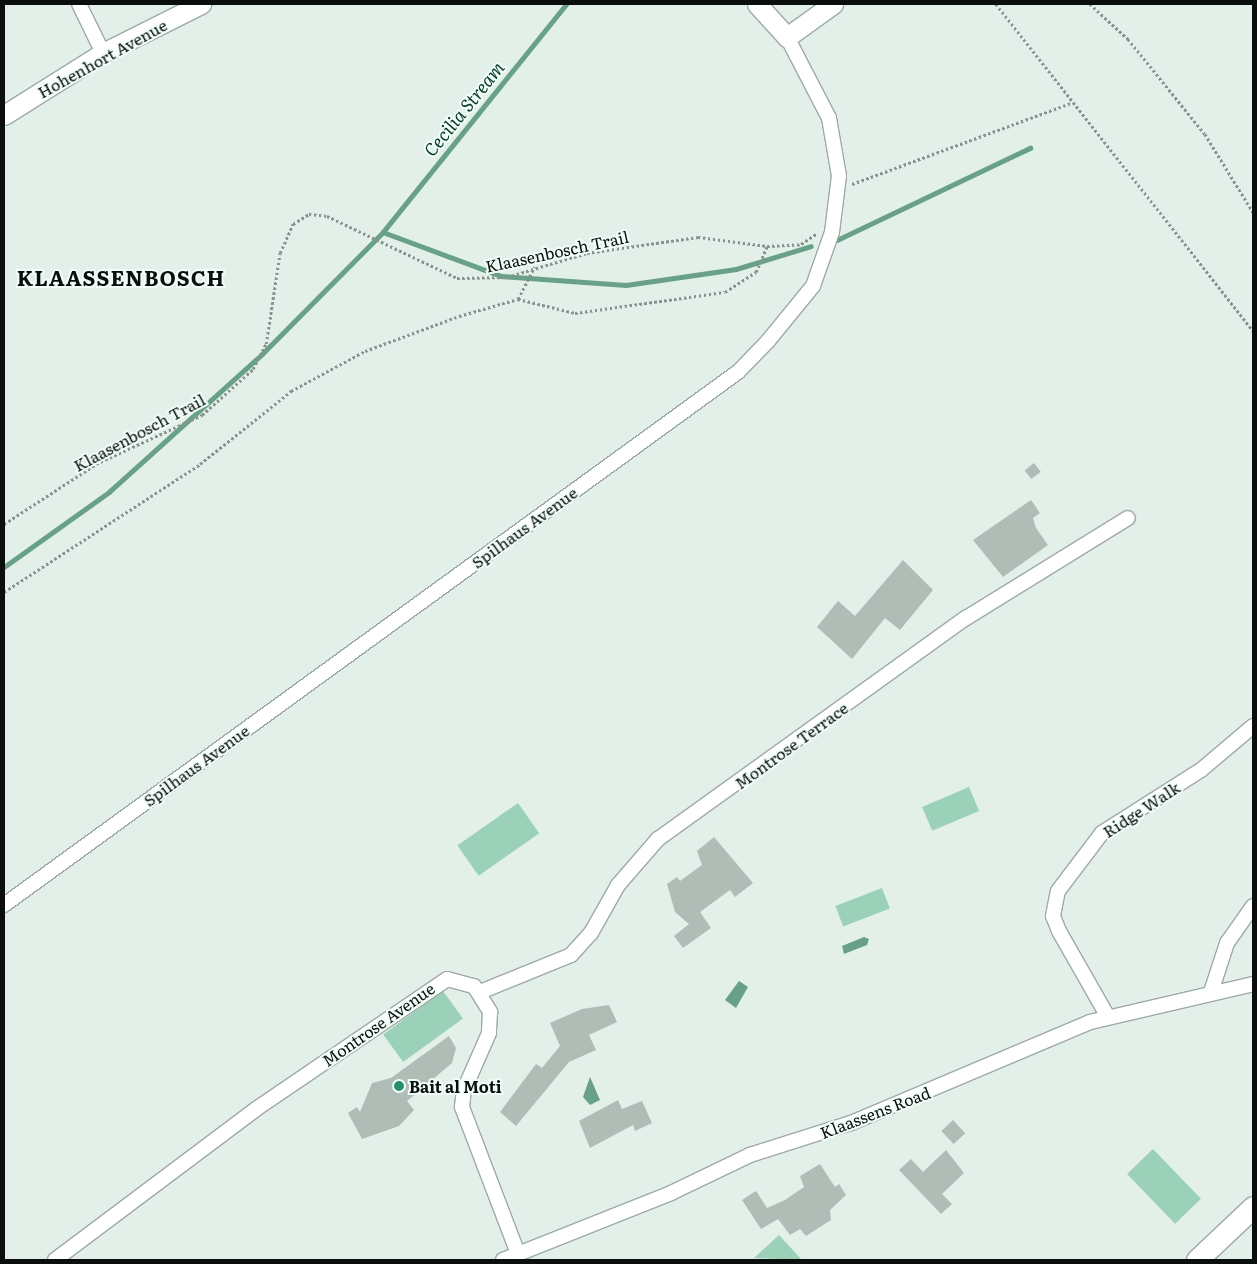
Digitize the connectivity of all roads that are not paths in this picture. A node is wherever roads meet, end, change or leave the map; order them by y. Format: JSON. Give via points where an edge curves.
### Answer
{"nodes":[{"id":1,"x":79,"y":4,"type":"edge"},
{"id":2,"x":201,"y":4,"type":"edge"},
{"id":3,"x":757,"y":4,"type":"edge"},
{"id":4,"x":833,"y":4,"type":"edge"},
{"id":5,"x":788,"y":37,"type":"junction"},
{"id":6,"x":103,"y":53,"type":"junction"},
{"id":7,"x":4,"y":115,"type":"edge"},
{"id":8,"x":1128,"y":518,"type":"dead end"},
{"id":9,"x":1253,"y":726,"type":"edge"},
{"id":10,"x":4,"y":905,"type":"edge"},
{"id":11,"x":1253,"y":906,"type":"edge"},
{"id":12,"x":1253,"y":984,"type":"edge"},
{"id":13,"x":480,"y":992,"type":"junction"},
{"id":14,"x":1211,"y":992,"type":"junction"},
{"id":15,"x":1108,"y":1017,"type":"junction"},
{"id":16,"x":1253,"y":1207,"type":"edge"},
{"id":17,"x":518,"y":1254,"type":"junction"},
{"id":18,"x":55,"y":1260,"type":"edge"},
{"id":19,"x":502,"y":1260,"type":"edge"},
{"id":20,"x":1197,"y":1260,"type":"edge"}],
"edges":[{"from":1,"to":6,"type":"street"},
{"from":2,"to":6,"type":"street","name":"Hohenhort Avenue"},
{"from":3,"to":5,"type":"street"},
{"from":4,"to":5,"type":"street"},
{"from":5,"to":10,"type":"street","name":"Spilhaus Avenue","via":[[829,118],[838,190],[832,232],[813,286],[738,372]]},
{"from":6,"to":7,"type":"street","name":"Hohenhort Avenue"},
{"from":8,"to":13,"type":"street","name":"Montrose Terrace","via":[[966,618],[658,839],[618,885],[592,933],[571,955]]},
{"from":9,"to":15,"type":"street","name":"Ridge Walk","via":[[1201,770],[1102,833],[1058,891],[1053,916]]},
{"from":11,"to":14,"type":"street","via":[[1226,943]]},
{"from":12,"to":14,"type":"street","name":"Klaassens Road"},
{"from":13,"to":17,"type":"street","via":[[488,1005],[490,1026],[464,1090],[463,1116]]},
{"from":13,"to":18,"type":"street","name":"Montrose Avenue","via":[[459,980],[435,984],[256,1109]]},
{"from":14,"to":15,"type":"street","name":"Klaassens Road"},
{"from":15,"to":17,"type":"street","name":"Klaassens Road","via":[[851,1124],[750,1155],[671,1193]]},
{"from":16,"to":20,"type":"main road"},
{"from":17,"to":19,"type":"street","name":"Klaassens Road"}]}
